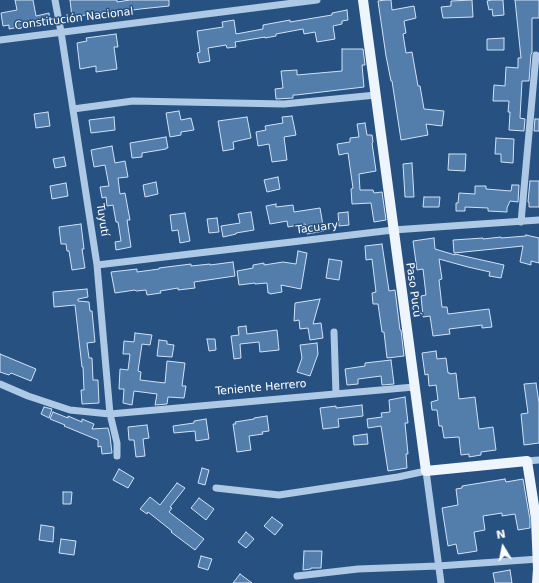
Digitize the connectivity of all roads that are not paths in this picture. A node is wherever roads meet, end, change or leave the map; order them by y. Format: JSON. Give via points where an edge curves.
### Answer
{"nodes":[{"id":1,"x":55,"y":0,"type":"edge"},
{"id":2,"x":317,"y":0,"type":"edge"},
{"id":3,"x":363,"y":0,"type":"edge"},
{"id":4,"x":61,"y":32,"type":"junction"},
{"id":5,"x":0,"y":40,"type":"edge"},
{"id":6,"x":536,"y":55,"type":"dead end"},
{"id":7,"x":376,"y":95,"type":"junction"},
{"id":8,"x":73,"y":109,"type":"junction"},
{"id":9,"x":539,"y":220,"type":"edge"},
{"id":10,"x":521,"y":222,"type":"junction"},
{"id":11,"x":393,"y":230,"type":"junction"},
{"id":12,"x":97,"y":265,"type":"junction"},
{"id":13,"x":334,"y":332,"type":"dead end"},
{"id":14,"x":0,"y":384,"type":"edge"},
{"id":15,"x":414,"y":387,"type":"junction"},
{"id":16,"x":336,"y":394,"type":"junction"},
{"id":17,"x":110,"y":414,"type":"junction"},
{"id":18,"x":117,"y":456,"type":"dead end"},
{"id":19,"x":539,"y":460,"type":"edge"},
{"id":20,"x":527,"y":461,"type":"junction"},
{"id":21,"x":426,"y":471,"type":"junction"},
{"id":22,"x":216,"y":488,"type":"dead end"},
{"id":23,"x":538,"y":559,"type":"edge"},
{"id":24,"x":438,"y":566,"type":"junction"},
{"id":25,"x":297,"y":576,"type":"dead end"},
{"id":26,"x":441,"y":583,"type":"edge"},
{"id":27,"x":537,"y":583,"type":"edge"}],
"edges":[{"from":1,"to":4,"type":"street","name":"Tuyutí"},
{"from":2,"to":4,"type":"street","name":"Constitución Nacional"},
{"from":3,"to":7,"type":"main road","name":"Paso Pucú"},
{"from":4,"to":5,"type":"street","name":"Constitución Nacional"},
{"from":4,"to":8,"type":"street","name":"Tuyutí"},
{"from":6,"to":10,"type":"street"},
{"from":7,"to":8,"type":"street","via":[[284,104],[133,101]]},
{"from":7,"to":11,"type":"main road","name":"Paso Pucú"},
{"from":8,"to":12,"type":"street","name":"Tuyutí"},
{"from":9,"to":10,"type":"street","name":"Tacuary"},
{"from":10,"to":11,"type":"street","name":"Tacuary"},
{"from":11,"to":12,"type":"street","name":"Tacuary"},
{"from":11,"to":15,"type":"main road","name":"Paso Pucú"},
{"from":12,"to":17,"type":"street","name":"Tuyutí"},
{"from":13,"to":16,"type":"street"},
{"from":14,"to":17,"type":"street","name":"Teniente Herrero","via":[[70,410]]},
{"from":15,"to":16,"type":"street","name":"Teniente Herrero"},
{"from":15,"to":21,"type":"main road","name":"Paso Pucú"},
{"from":16,"to":17,"type":"street","name":"Teniente Herrero"},
{"from":17,"to":18,"type":"street","name":"Tuyutí","via":[[118,442]]},
{"from":19,"to":20,"type":"street"},
{"from":20,"to":21,"type":"main road"},
{"from":20,"to":23,"type":"main road","via":[[536,518]]},
{"from":21,"to":22,"type":"street","via":[[279,495]]},
{"from":21,"to":24,"type":"street","name":"Paso Pucú"},
{"from":23,"to":24,"type":"street"},
{"from":23,"to":27,"type":"main road"},
{"from":24,"to":25,"type":"street","via":[[358,568]]},
{"from":24,"to":26,"type":"street","name":"Paso Pucú"}]}
